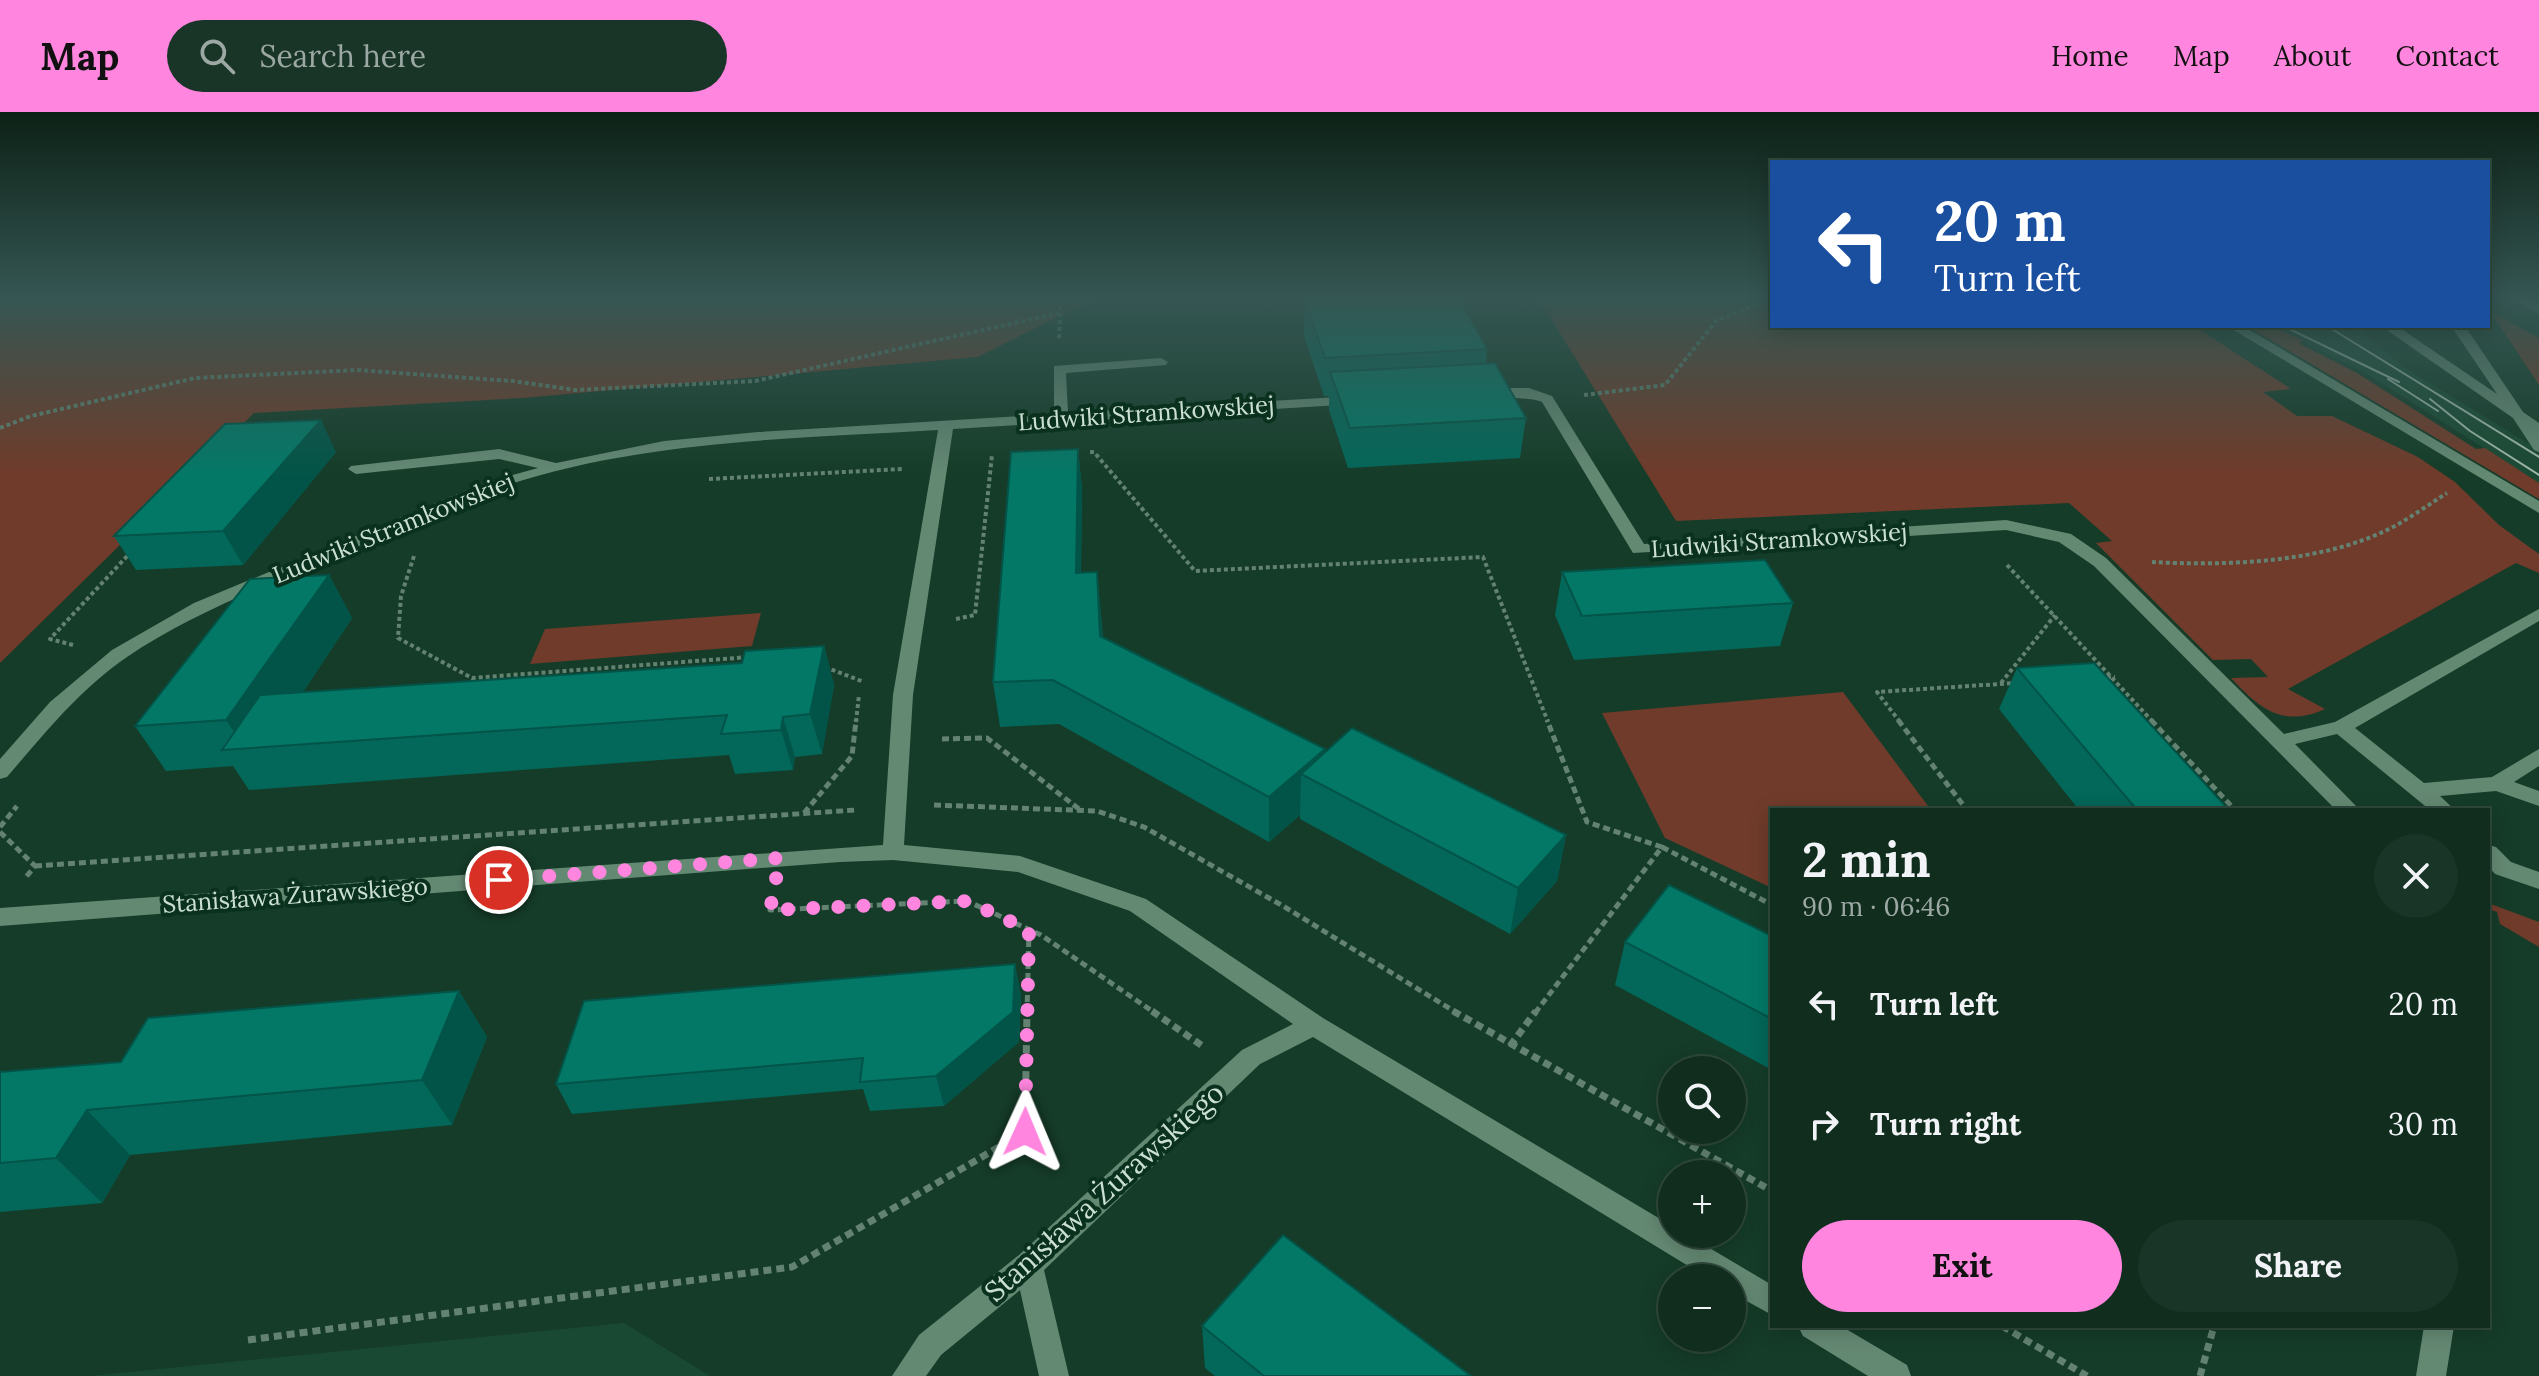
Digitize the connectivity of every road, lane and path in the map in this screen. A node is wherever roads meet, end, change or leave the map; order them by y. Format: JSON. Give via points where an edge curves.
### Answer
{"nodes":[{"id":1,"x":858,"y":358,"type":"edge"},
{"id":2,"x":1687,"y":358,"type":"edge"},
{"id":3,"x":2288,"y":358,"type":"edge"},
{"id":4,"x":2436,"y":358,"type":"edge"},
{"id":5,"x":2481,"y":358,"type":"edge"},
{"id":6,"x":1161,"y":362,"type":"dead end"},
{"id":7,"x":1459,"y":394,"type":"edge"},
{"id":8,"x":1379,"y":398,"type":"edge"},
{"id":9,"x":1547,"y":399,"type":"junction"},
{"id":10,"x":2512,"y":409,"type":"junction"},
{"id":11,"x":1061,"y":417,"type":"junction"},
{"id":12,"x":946,"y":426,"type":"junction"},
{"id":13,"x":0,"y":428,"type":"edge"},
{"id":14,"x":2539,"y":430,"type":"edge"},
{"id":15,"x":2539,"y":447,"type":"edge"},
{"id":16,"x":1079,"y":452,"type":"edge"},
{"id":17,"x":1005,"y":455,"type":"dead end"},
{"id":18,"x":556,"y":468,"type":"junction"},
{"id":19,"x":356,"y":469,"type":"dead end"},
{"id":20,"x":702,"y":479,"type":"dead end"},
{"id":21,"x":899,"y":483,"type":"dead end"},
{"id":22,"x":2455,"y":489,"type":"dead end"},
{"id":23,"x":2539,"y":508,"type":"edge"},
{"id":24,"x":400,"y":520,"type":"junction"},
{"id":25,"x":134,"y":550,"type":"edge"},
{"id":26,"x":2100,"y":562,"type":"junction"},
{"id":27,"x":2023,"y":564,"type":"dead end"},
{"id":28,"x":2539,"y":614,"type":"edge"},
{"id":29,"x":2055,"y":615,"type":"junction"},
{"id":30,"x":955,"y":634,"type":"dead end"},
{"id":31,"x":74,"y":646,"type":"dead end"},
{"id":32,"x":758,"y":657,"type":"edge"},
{"id":33,"x":818,"y":665,"type":"edge"},
{"id":34,"x":864,"y":666,"type":"dead end"},
{"id":35,"x":2115,"y":677,"type":"junction"},
{"id":36,"x":2086,"y":679,"type":"edge"},
{"id":37,"x":861,"y":681,"type":"junction"},
{"id":38,"x":2029,"y":682,"type":"edge"},
{"id":39,"x":2001,"y":684,"type":"junction"},
{"id":40,"x":903,"y":695,"type":"junction"},
{"id":41,"x":943,"y":724,"type":"dead end"},
{"id":42,"x":2341,"y":727,"type":"junction"},
{"id":43,"x":942,"y":739,"type":"junction"},
{"id":44,"x":2280,"y":741,"type":"junction"},
{"id":45,"x":940,"y":752,"type":"dead end"},
{"id":46,"x":2539,"y":756,"type":"edge"},
{"id":47,"x":0,"y":772,"type":"edge"},
{"id":48,"x":2497,"y":784,"type":"junction"},
{"id":49,"x":2424,"y":790,"type":"junction"},
{"id":50,"x":934,"y":792,"type":"dead end"},
{"id":51,"x":2539,"y":799,"type":"edge"},
{"id":52,"x":20,"y":803,"type":"dead end"},
{"id":53,"x":933,"y":805,"type":"junction"},
{"id":54,"x":896,"y":807,"type":"junction"},
{"id":55,"x":1965,"y":808,"type":"edge"},
{"id":56,"x":2233,"y":808,"type":"edge"},
{"id":57,"x":2347,"y":808,"type":"edge"},
{"id":58,"x":2442,"y":808,"type":"edge"},
{"id":59,"x":1079,"y":810,"type":"junction"},
{"id":60,"x":804,"y":813,"type":"junction"},
{"id":61,"x":789,"y":814,"type":"junction"},
{"id":62,"x":0,"y":829,"type":"edge"},
{"id":63,"x":1662,"y":847,"type":"junction"},
{"id":64,"x":893,"y":852,"type":"junction"},
{"id":65,"x":2490,"y":855,"type":"edge"},
{"id":66,"x":780,"y":858,"type":"junction"},
{"id":67,"x":35,"y":866,"type":"junction"},
{"id":68,"x":2539,"y":881,"type":"edge"},
{"id":69,"x":18,"y":888,"type":"dead end"},
{"id":70,"x":1770,"y":904,"type":"edge"},
{"id":71,"x":0,"y":917,"type":"edge"},
{"id":72,"x":1029,"y":930,"type":"junction"},
{"id":73,"x":1314,"y":1025,"type":"junction"},
{"id":74,"x":1510,"y":1046,"type":"junction"},
{"id":75,"x":1238,"y":1070,"type":"junction"},
{"id":76,"x":1770,"y":1190,"type":"edge"},
{"id":77,"x":1029,"y":1265,"type":"junction"},
{"id":78,"x":1770,"y":1300,"type":"edge"},
{"id":79,"x":1816,"y":1328,"type":"edge"},
{"id":80,"x":2005,"y":1328,"type":"edge"},
{"id":81,"x":2213,"y":1328,"type":"edge"},
{"id":82,"x":2439,"y":1328,"type":"edge"},
{"id":83,"x":248,"y":1340,"type":"dead end"},
{"id":84,"x":907,"y":1376,"type":"edge"},
{"id":85,"x":1054,"y":1376,"type":"edge"},
{"id":86,"x":1896,"y":1376,"type":"edge"},
{"id":87,"x":2087,"y":1376,"type":"edge"},
{"id":88,"x":2200,"y":1376,"type":"edge"},
{"id":89,"x":2431,"y":1376,"type":"edge"}],
"edges":[{"from":1,"to":13,"type":"path","via":[[755,381],[575,390],[357,370],[195,378]]},
{"from":2,"to":9,"type":"path","via":[[1665,385]]},
{"from":3,"to":23,"type":"street"},
{"from":4,"to":10,"type":"street"},
{"from":5,"to":10,"type":"street"},
{"from":6,"to":11,"type":"street","via":[[1059,369]]},
{"from":7,"to":9,"type":"street","via":[[1518,391]]},
{"from":8,"to":11,"type":"street","name":"Ludwiki Stramkowskiej"},
{"from":9,"to":26,"type":"street","name":"Ludwiki Stramkowskiej","via":[[1639,549],[2006,525],[2065,538]]},
{"from":10,"to":14,"type":"street"},
{"from":10,"to":15,"type":"street"},
{"from":11,"to":12,"type":"street","name":"Ludwiki Stramkowskiej"},
{"from":12,"to":18,"type":"street","name":"Ludwiki Stramkowskiej","via":[[727,439]]},
{"from":12,"to":40,"type":"street"},
{"from":16,"to":63,"type":"path","via":[[1094,452],[1195,571],[1483,557],[1587,822]]},
{"from":17,"to":30,"type":"path","via":[[991,455],[975,615],[956,619]]},
{"from":18,"to":19,"type":"street","via":[[499,454]]},
{"from":18,"to":24,"type":"street","name":"Ludwiki Stramkowskiej"},
{"from":20,"to":21,"type":"path","via":[[902,469]]},
{"from":22,"to":26,"type":"path","via":[[2388,530],[2328,549],[2225,564]]},
{"from":24,"to":32,"type":"path","via":[[420,531],[401,596],[398,638],[472,678]]},
{"from":24,"to":47,"type":"street","name":"Ludwiki Stramkowskiej","via":[[200,607],[119,654],[57,706]]},
{"from":25,"to":31,"type":"path","via":[[50,639]]},
{"from":26,"to":44,"type":"street","name":"Ludwiki Stramkowskiej"},
{"from":27,"to":29,"type":"path","via":[[2007,565]]},
{"from":28,"to":42,"type":"street"},
{"from":29,"to":35,"type":"path"},
{"from":29,"to":39,"type":"path"},
{"from":33,"to":37,"type":"path"},
{"from":34,"to":37,"type":"path"},
{"from":35,"to":36,"type":"path"},
{"from":35,"to":56,"type":"path"},
{"from":37,"to":40,"type":"path"},
{"from":37,"to":60,"type":"path","via":[[852,756]]},
{"from":38,"to":39,"type":"path"},
{"from":39,"to":55,"type":"path","via":[[1877,692]]},
{"from":40,"to":54,"type":"street"},
{"from":41,"to":43,"type":"path"},
{"from":42,"to":44,"type":"street"},
{"from":42,"to":49,"type":"street"},
{"from":43,"to":45,"type":"path"},
{"from":43,"to":59,"type":"path","via":[[987,738]]},
{"from":44,"to":57,"type":"street","name":"Ludwiki Stramkowskiej"},
{"from":46,"to":48,"type":"street"},
{"from":48,"to":49,"type":"street"},
{"from":48,"to":51,"type":"street"},
{"from":49,"to":58,"type":"street"},
{"from":50,"to":53,"type":"path"},
{"from":52,"to":62,"type":"path"},
{"from":53,"to":54,"type":"path"},
{"from":53,"to":59,"type":"path"},
{"from":54,"to":60,"type":"path"},
{"from":54,"to":64,"type":"street"},
{"from":59,"to":74,"type":"path","via":[[1144,827]]},
{"from":60,"to":61,"type":"path"},
{"from":61,"to":66,"type":"path"},
{"from":61,"to":67,"type":"path"},
{"from":62,"to":67,"type":"path"},
{"from":63,"to":70,"type":"path"},
{"from":63,"to":74,"type":"path"},
{"from":64,"to":66,"type":"street","name":"Stanisława Żurawskiego"},
{"from":64,"to":73,"type":"street","name":"Stanisława Żurawskiego","via":[[1020,864],[1138,905]]},
{"from":65,"to":68,"type":"street","via":[[2503,868]]},
{"from":66,"to":71,"type":"street","name":"Stanisława Żurawskiego"},
{"from":66,"to":72,"type":"path","via":[[770,910],[967,901]]},
{"from":67,"to":69,"type":"path"},
{"from":72,"to":75,"type":"path"},
{"from":72,"to":83,"type":"path","via":[[1025,1132],[792,1267]]},
{"from":73,"to":75,"type":"street","name":"Stanisława Żurawskiego","via":[[1251,1057]]},
{"from":73,"to":78,"type":"street","name":"Stanisława Żurawskiego"},
{"from":74,"to":76,"type":"path"},
{"from":75,"to":77,"type":"street","name":"Stanisława Żurawskiego"},
{"from":77,"to":84,"type":"street","name":"Stanisława Żurawskiego","via":[[930,1345]]},
{"from":77,"to":85,"type":"street"},
{"from":79,"to":86,"type":"street"},
{"from":80,"to":87,"type":"path"},
{"from":81,"to":88,"type":"path"},
{"from":82,"to":89,"type":"street"}]}
